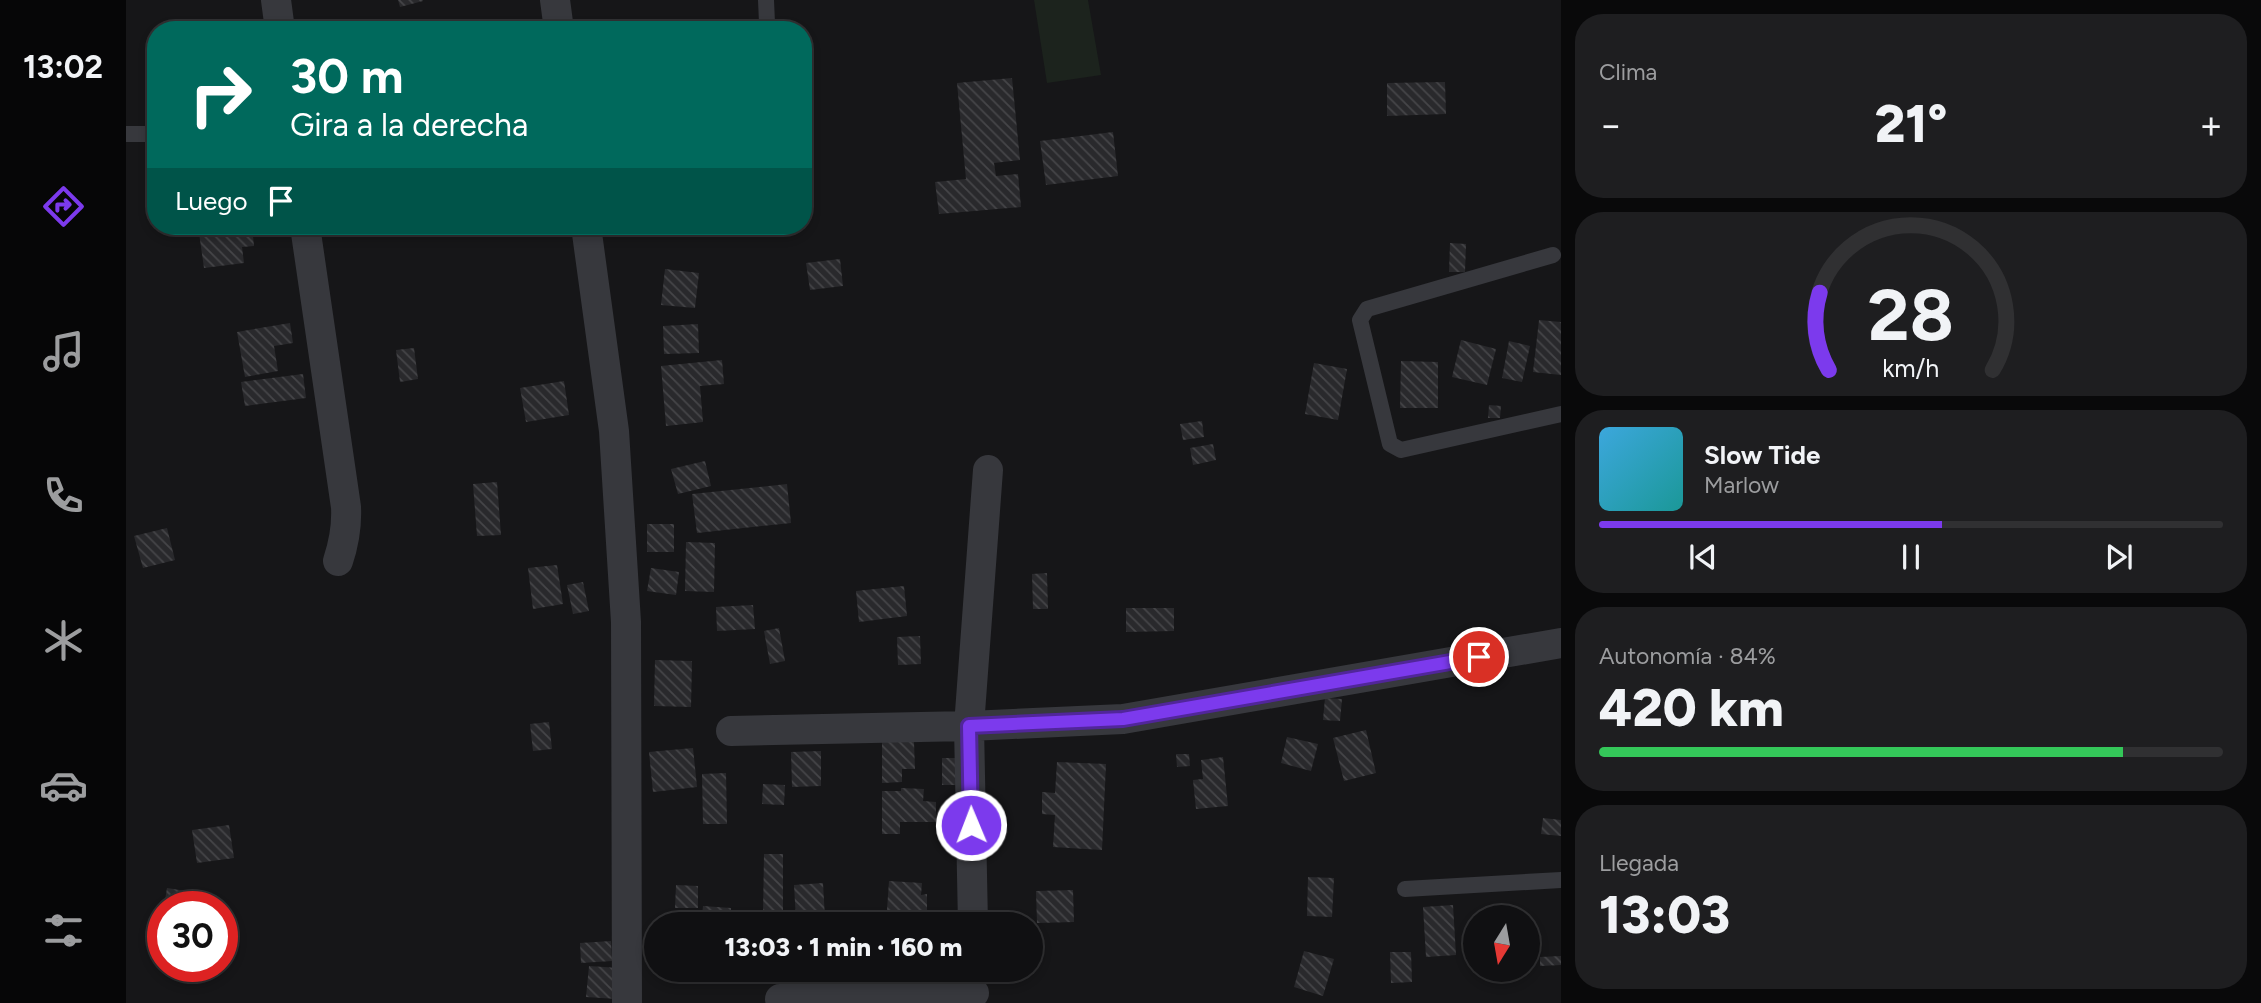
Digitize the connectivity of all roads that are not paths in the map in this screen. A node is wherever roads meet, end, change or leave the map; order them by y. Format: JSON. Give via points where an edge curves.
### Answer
{"nodes":[{"id":1,"x":276,"y":0,"type":"edge"},
{"id":2,"x":555,"y":0,"type":"edge"},
{"id":3,"x":766,"y":0,"type":"edge"},
{"id":4,"x":279,"y":21,"type":"edge"},
{"id":5,"x":558,"y":21,"type":"edge"},
{"id":6,"x":767,"y":21,"type":"edge"},
{"id":7,"x":126,"y":134,"type":"edge"},
{"id":8,"x":147,"y":134,"type":"edge"},
{"id":9,"x":306,"y":235,"type":"edge"},
{"id":10,"x":587,"y":235,"type":"edge"},
{"id":11,"x":1553,"y":255,"type":"dead end"},
{"id":12,"x":1561,"y":414,"type":"edge"},
{"id":13,"x":988,"y":470,"type":"dead end"},
{"id":14,"x":338,"y":561,"type":"dead end"},
{"id":15,"x":1561,"y":643,"type":"edge"},
{"id":16,"x":969,"y":726,"type":"junction"},
{"id":17,"x":731,"y":731,"type":"dead end"},
{"id":18,"x":1561,"y":880,"type":"edge"},
{"id":19,"x":1405,"y":889,"type":"dead end"},
{"id":20,"x":973,"y":912,"type":"edge"},
{"id":21,"x":974,"y":988,"type":"edge"},
{"id":22,"x":780,"y":999,"type":"dead end"},
{"id":23,"x":627,"y":1003,"type":"edge"}],
"edges":[{"from":1,"to":4,"type":"street"},
{"from":2,"to":5,"type":"street"},
{"from":3,"to":6,"type":"lane"},
{"from":7,"to":8,"type":"lane"},
{"from":9,"to":14,"type":"street","via":[[346,507]]},
{"from":10,"to":23,"type":"street","via":[[614,431],[626,622]]},
{"from":11,"to":12,"type":"lane","via":[[1367,309],[1360,320],[1390,444],[1401,450]]},
{"from":13,"to":16,"type":"street"},
{"from":15,"to":16,"type":"street","via":[[1123,719]]},
{"from":16,"to":17,"type":"street"},
{"from":16,"to":20,"type":"street"},
{"from":18,"to":19,"type":"lane"},
{"from":21,"to":22,"type":"street"}]}
